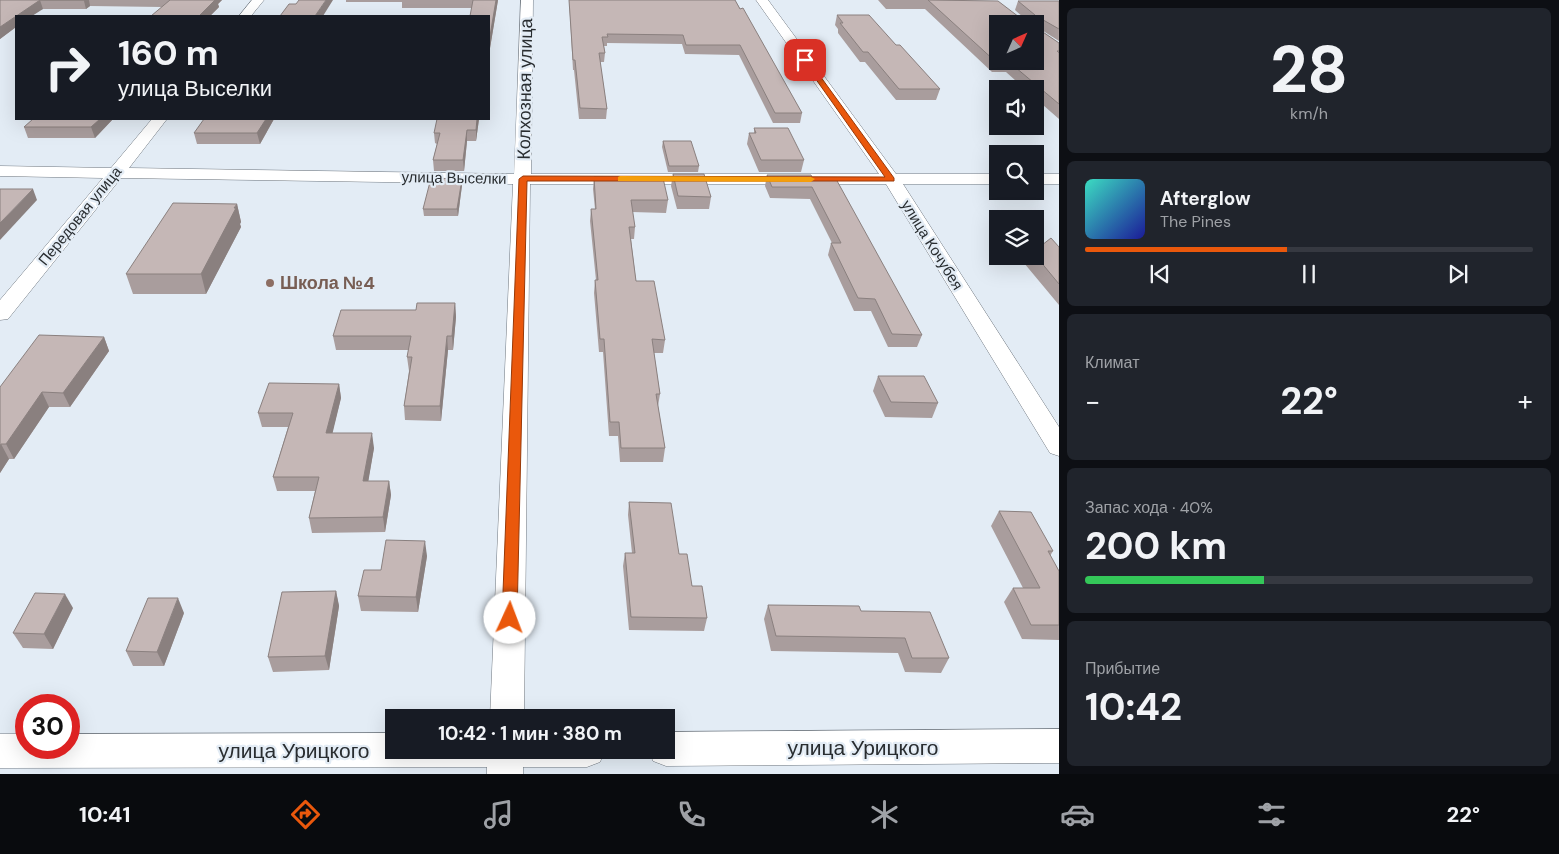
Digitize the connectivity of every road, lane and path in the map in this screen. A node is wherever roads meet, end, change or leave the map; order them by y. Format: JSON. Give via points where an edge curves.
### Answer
{"nodes":[{"id":1,"x":258,"y":0,"type":"edge"},
{"id":2,"x":527,"y":0,"type":"edge"},
{"id":3,"x":762,"y":0,"type":"edge"},
{"id":4,"x":246,"y":15,"type":"edge"},
{"id":5,"x":159,"y":120,"type":"edge"},
{"id":6,"x":0,"y":171,"type":"edge"},
{"id":7,"x":116,"y":173,"type":"junction"},
{"id":8,"x":523,"y":179,"type":"junction"},
{"id":9,"x":891,"y":179,"type":"junction"},
{"id":10,"x":989,"y":179,"type":"edge"},
{"id":11,"x":1044,"y":179,"type":"edge"},
{"id":12,"x":1059,"y":179,"type":"edge"},
{"id":13,"x":0,"y":314,"type":"edge"},
{"id":14,"x":1059,"y":447,"type":"edge"},
{"id":15,"x":507,"y":709,"type":"edge"},
{"id":16,"x":1059,"y":746,"type":"edge"},
{"id":17,"x":675,"y":749,"type":"edge"},
{"id":18,"x":385,"y":750,"type":"edge"},
{"id":19,"x":0,"y":752,"type":"edge"},
{"id":20,"x":506,"y":759,"type":"edge"},
{"id":21,"x":505,"y":774,"type":"edge"}],
"edges":[{"from":1,"to":4,"type":"street"},
{"from":2,"to":8,"type":"street","name":"Колхозная улица"},
{"from":3,"to":9,"type":"street","name":"улица Кочубея"},
{"from":5,"to":7,"type":"street","name":"Передовая улица"},
{"from":6,"to":7,"type":"street","name":"улица Выселки"},
{"from":7,"to":8,"type":"street","name":"улица Выселки"},
{"from":7,"to":13,"type":"street","name":"Передовая улица"},
{"from":8,"to":9,"type":"street","name":"улица Выселки"},
{"from":8,"to":15,"type":"street","name":"Колхозная улица"},
{"from":9,"to":10,"type":"street","name":"улица Выселки"},
{"from":9,"to":14,"type":"street","name":"улица Кочубея"},
{"from":11,"to":12,"type":"street"},
{"from":16,"to":17,"type":"street","name":"улица Урицкого"},
{"from":18,"to":19,"type":"street","name":"улица Урицкого"},
{"from":20,"to":21,"type":"street"}]}
